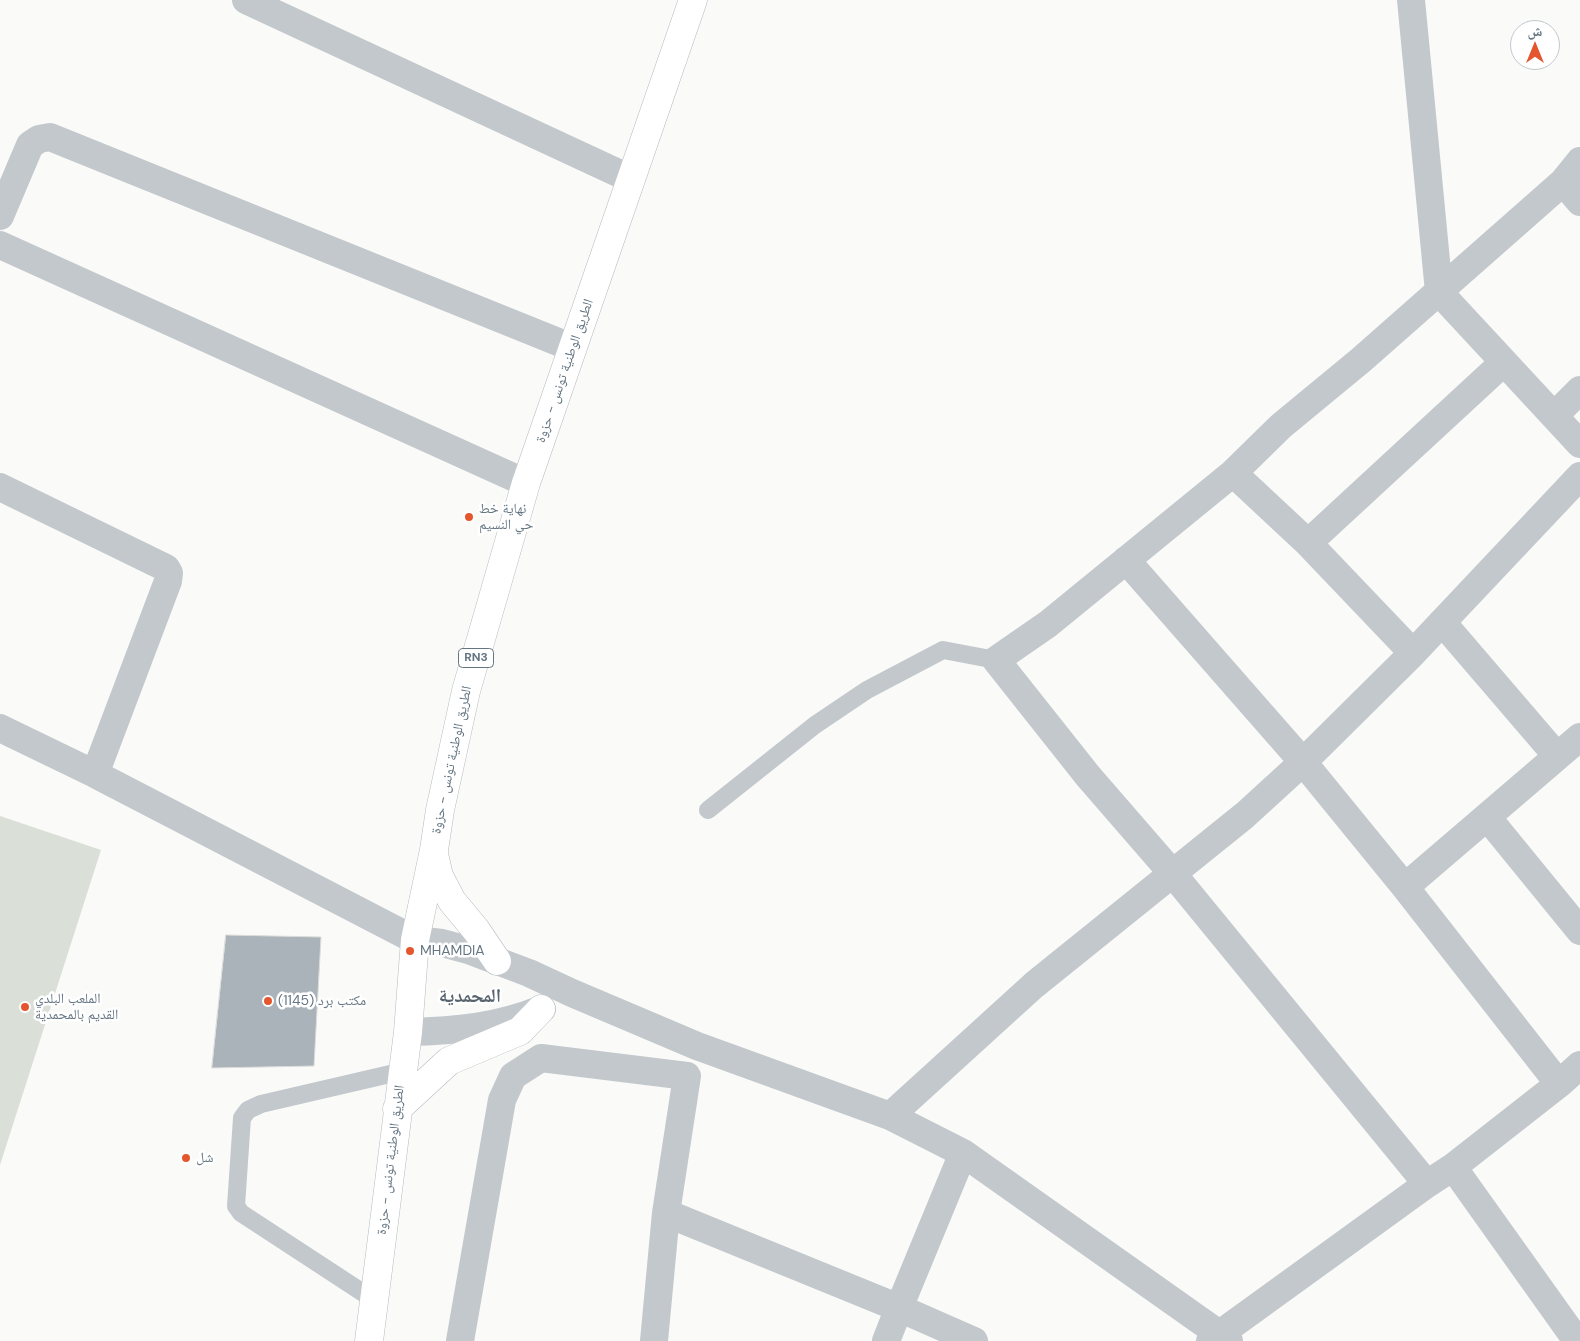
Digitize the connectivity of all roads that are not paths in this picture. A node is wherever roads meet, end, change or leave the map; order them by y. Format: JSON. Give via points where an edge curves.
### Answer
{"nodes":[{"id":1,"x":246,"y":0,"type":"edge"},
{"id":2,"x":693,"y":0,"type":"edge"},
{"id":3,"x":1411,"y":0,"type":"edge"},
{"id":4,"x":631,"y":179,"type":"junction"},
{"id":5,"x":1574,"y":182,"type":"edge"},
{"id":6,"x":0,"y":216,"type":"edge"},
{"id":7,"x":0,"y":245,"type":"edge"},
{"id":8,"x":1439,"y":292,"type":"junction"},
{"id":9,"x":573,"y":348,"type":"junction"},
{"id":10,"x":1504,"y":362,"type":"junction"},
{"id":11,"x":1580,"y":390,"type":"edge"},
{"id":12,"x":1555,"y":415,"type":"junction"},
{"id":13,"x":1580,"y":444,"type":"edge"},
{"id":14,"x":1233,"y":473,"type":"junction"},
{"id":15,"x":1580,"y":476,"type":"edge"},
{"id":16,"x":526,"y":483,"type":"junction"},
{"id":17,"x":0,"y":487,"type":"edge"},
{"id":18,"x":1308,"y":543,"type":"junction"},
{"id":19,"x":1126,"y":560,"type":"junction"},
{"id":20,"x":1442,"y":622,"type":"junction"},
{"id":21,"x":1413,"y":653,"type":"junction"},
{"id":22,"x":996,"y":660,"type":"junction"},
{"id":23,"x":0,"y":728,"type":"edge"},
{"id":24,"x":1580,"y":737,"type":"edge"},
{"id":25,"x":1557,"y":756,"type":"junction"},
{"id":26,"x":1303,"y":762,"type":"junction"},
{"id":27,"x":96,"y":774,"type":"junction"},
{"id":28,"x":708,"y":810,"type":"dead end"},
{"id":29,"x":1487,"y":818,"type":"junction"},
{"id":30,"x":434,"y":850,"type":"junction"},
{"id":31,"x":1173,"y":874,"type":"junction"},
{"id":32,"x":1405,"y":887,"type":"junction"},
{"id":33,"x":1580,"y":931,"type":"edge"},
{"id":34,"x":415,"y":940,"type":"junction"},
{"id":35,"x":497,"y":960,"type":"junction"},
{"id":36,"x":572,"y":993,"type":"junction"},
{"id":37,"x":541,"y":1009,"type":"junction"},
{"id":38,"x":408,"y":1032,"type":"junction"},
{"id":39,"x":697,"y":1046,"type":"junction"},
{"id":40,"x":1580,"y":1065,"type":"edge"},
{"id":41,"x":403,"y":1071,"type":"junction"},
{"id":42,"x":687,"y":1076,"type":"junction"},
{"id":43,"x":1559,"y":1084,"type":"junction"},
{"id":44,"x":397,"y":1109,"type":"junction"},
{"id":45,"x":890,"y":1116,"type":"junction"},
{"id":46,"x":963,"y":1153,"type":"junction"},
{"id":47,"x":1453,"y":1168,"type":"junction"},
{"id":48,"x":1427,"y":1184,"type":"junction"},
{"id":49,"x":666,"y":1213,"type":"junction"},
{"id":50,"x":374,"y":1300,"type":"junction"},
{"id":51,"x":899,"y":1308,"type":"junction"},
{"id":52,"x":1219,"y":1339,"type":"edge"},
{"id":53,"x":369,"y":1341,"type":"edge"},
{"id":54,"x":460,"y":1341,"type":"edge"},
{"id":55,"x":654,"y":1341,"type":"edge"},
{"id":56,"x":886,"y":1341,"type":"edge"},
{"id":57,"x":974,"y":1341,"type":"edge"},
{"id":58,"x":1577,"y":1341,"type":"edge"}],
"edges":[{"from":1,"to":4,"type":"street"},
{"from":2,"to":4,"type":"main road","name":"الطريق الوطنية تونس - حزوة","number":"RN3"},
{"from":3,"to":8,"type":"street"},
{"from":4,"to":9,"type":"main road","name":"الطريق الوطنية تونس - حزوة","number":"RN3"},
{"from":5,"to":8,"type":"street"},
{"from":6,"to":9,"type":"street","via":[[30,145],[50,137]]},
{"from":7,"to":16,"type":"street"},
{"from":8,"to":10,"type":"street"},
{"from":8,"to":14,"type":"street","via":[[1280,426]]},
{"from":9,"to":16,"type":"main road","name":"الطريق الوطنية تونس - حزوة","number":"RN3"},
{"from":10,"to":12,"type":"street"},
{"from":10,"to":18,"type":"street"},
{"from":11,"to":12,"type":"street"},
{"from":12,"to":13,"type":"street"},
{"from":14,"to":18,"type":"street"},
{"from":14,"to":19,"type":"street"},
{"from":15,"to":20,"type":"street"},
{"from":16,"to":30,"type":"main road","name":"الطريق الوطنية تونس - حزوة","number":"RN3","via":[[466,691]]},
{"from":17,"to":27,"type":"street","via":[[166,568],[169,573]]},
{"from":18,"to":21,"type":"street"},
{"from":19,"to":22,"type":"street","via":[[1048,624]]},
{"from":19,"to":26,"type":"street"},
{"from":20,"to":21,"type":"street"},
{"from":20,"to":25,"type":"street"},
{"from":21,"to":26,"type":"street"},
{"from":22,"to":28,"type":"lane","via":[[943,650],[875,685],[816,725]]},
{"from":22,"to":31,"type":"street","via":[[1088,776]]},
{"from":23,"to":27,"type":"street"},
{"from":24,"to":25,"type":"street"},
{"from":25,"to":29,"type":"street"},
{"from":26,"to":31,"type":"street"},
{"from":26,"to":32,"type":"street"},
{"from":27,"to":34,"type":"street"},
{"from":29,"to":32,"type":"street"},
{"from":29,"to":33,"type":"street"},
{"from":30,"to":34,"type":"main road","name":"الطريق الوطنية تونس - حزوة","number":"RN3"},
{"from":30,"to":35,"type":"main road","via":[[439,876],[452,901]]},
{"from":31,"to":45,"type":"street","via":[[1034,985]]},
{"from":31,"to":48,"type":"street"},
{"from":32,"to":43,"type":"street"},
{"from":34,"to":35,"type":"street","via":[[442,943]]},
{"from":34,"to":38,"type":"main road","name":"الطريق الوطنية تونس - حزوة","number":"RN3"},
{"from":35,"to":36,"type":"street"},
{"from":36,"to":37,"type":"street"},
{"from":36,"to":39,"type":"street"},
{"from":37,"to":38,"type":"street","via":[[506,1022],[474,1028]]},
{"from":37,"to":44,"type":"main road","via":[[520,1031],[449,1061]]},
{"from":38,"to":41,"type":"main road","name":"الطريق الوطنية تونس - حزوة","number":"RN3"},
{"from":39,"to":42,"type":"street"},
{"from":39,"to":45,"type":"street"},
{"from":40,"to":43,"type":"street"},
{"from":41,"to":44,"type":"main road","name":"الطريق الوطنية تونس - حزوة","number":"RN3"},
{"from":41,"to":50,"type":"lane","via":[[261,1104],[248,1110],[242,1118],[236,1206],[241,1213]]},
{"from":42,"to":49,"type":"street"},
{"from":42,"to":54,"type":"street","via":[[541,1058],[513,1076],[502,1100]]},
{"from":43,"to":47,"type":"street"},
{"from":44,"to":50,"type":"main road","name":"الطريق الوطنية تونس - حزوة","number":"RN3"},
{"from":45,"to":46,"type":"street"},
{"from":46,"to":51,"type":"street"},
{"from":46,"to":52,"type":"street"},
{"from":47,"to":48,"type":"street"},
{"from":47,"to":58,"type":"street"},
{"from":48,"to":52,"type":"street"},
{"from":49,"to":51,"type":"street"},
{"from":49,"to":55,"type":"street"},
{"from":50,"to":53,"type":"main road","name":"الطريق الوطنية تونس - حزوة","number":"RN3"},
{"from":51,"to":56,"type":"street"},
{"from":51,"to":57,"type":"street"}]}
